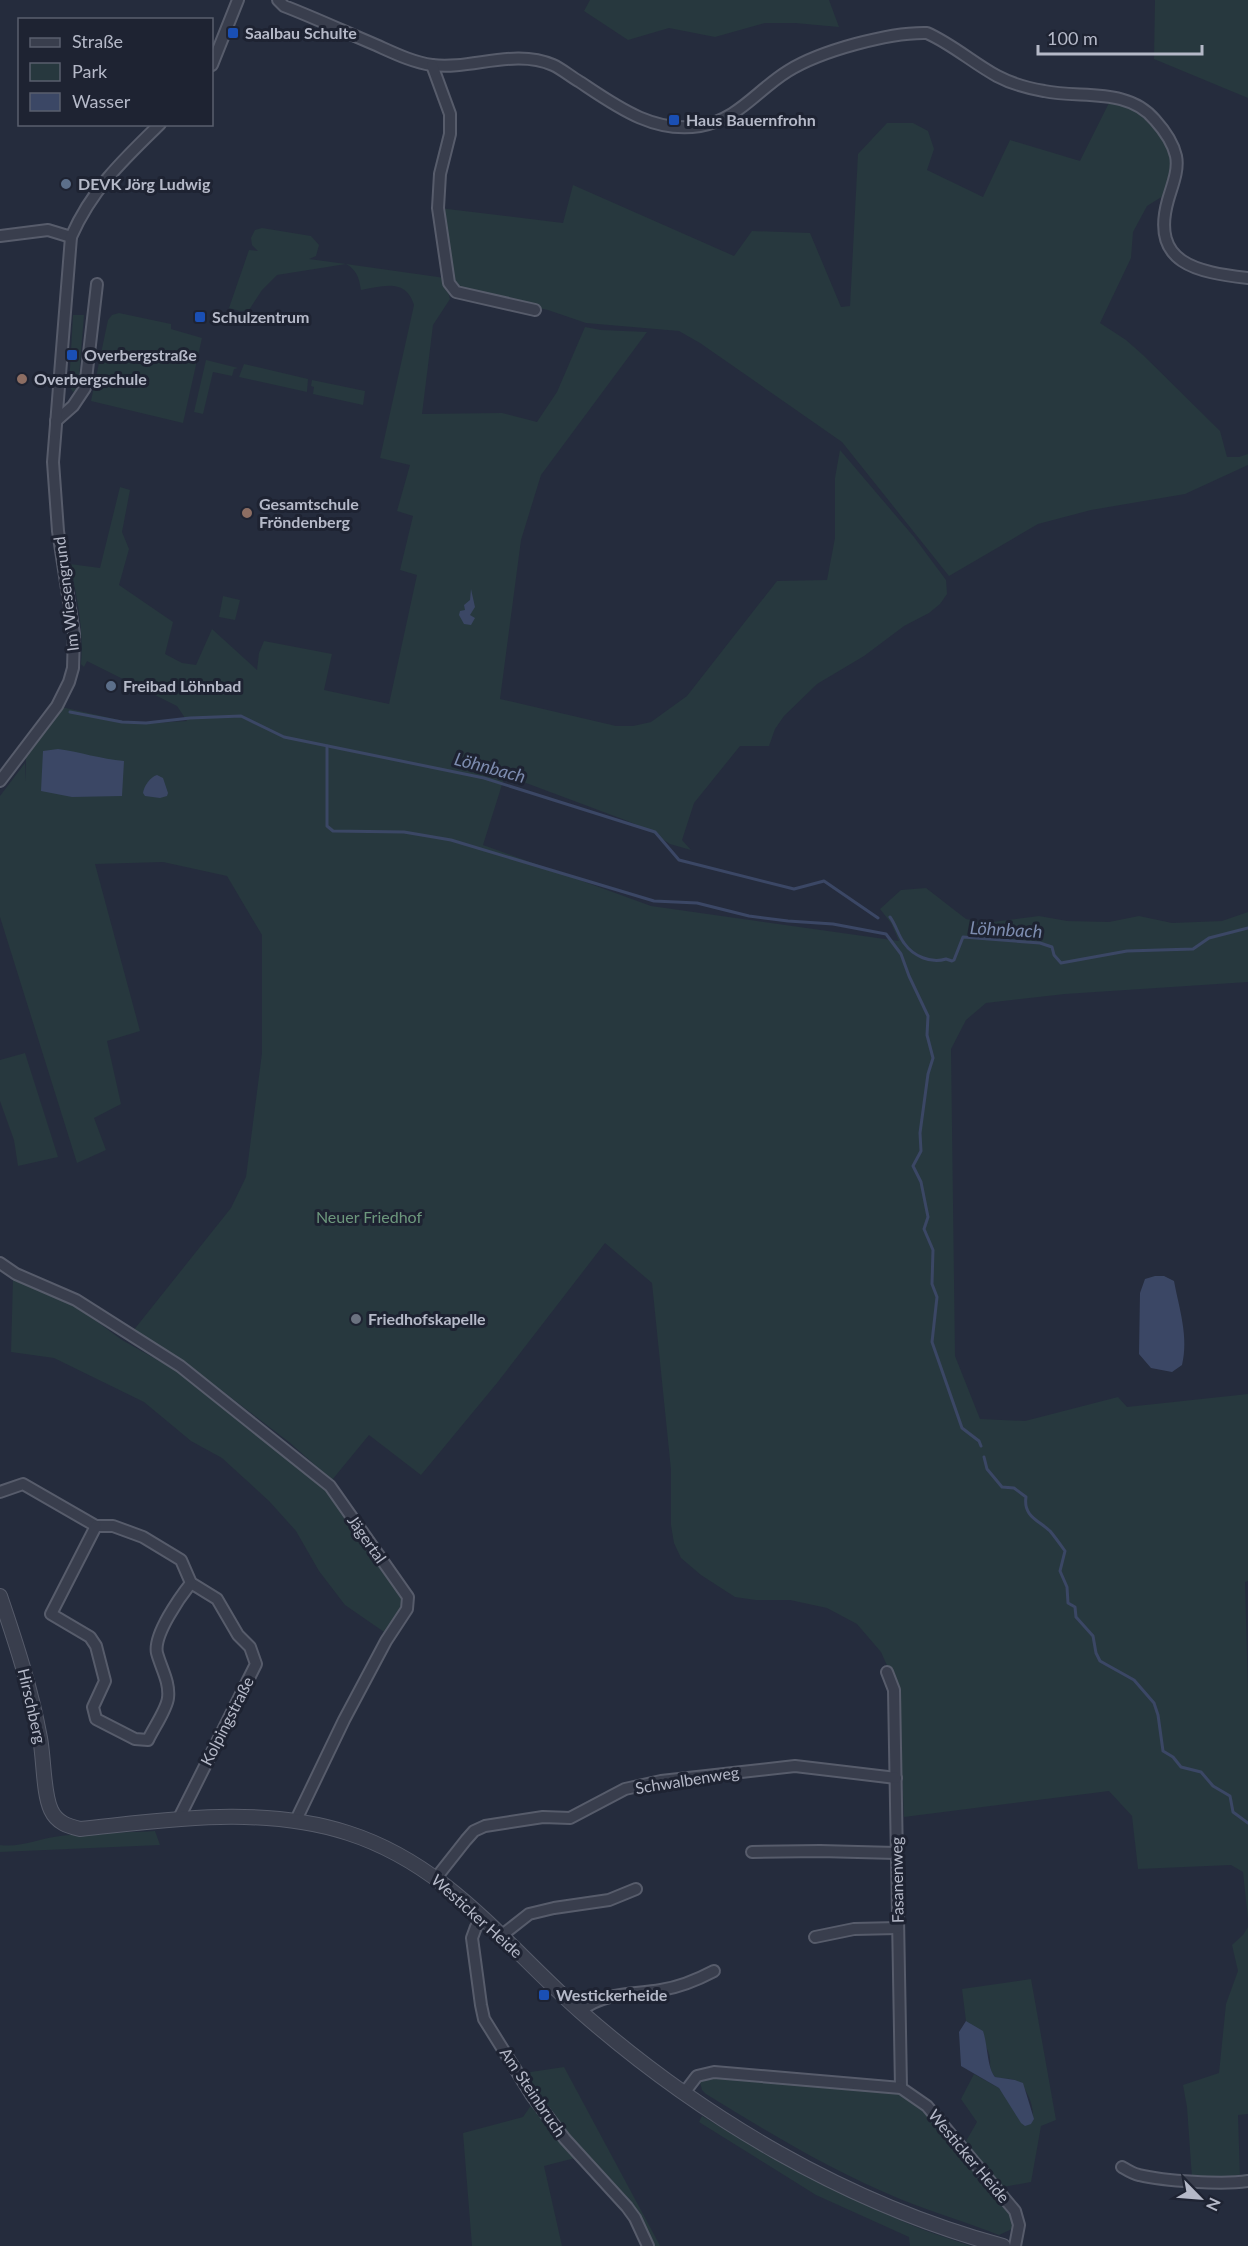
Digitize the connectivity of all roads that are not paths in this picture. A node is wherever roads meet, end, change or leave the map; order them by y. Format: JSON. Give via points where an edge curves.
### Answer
{"nodes":[{"id":1,"x":238,"y":0,"type":"edge"},
{"id":2,"x":278,"y":0,"type":"edge"},
{"id":3,"x":213,"y":62,"type":"edge"},
{"id":4,"x":432,"y":65,"type":"junction"},
{"id":5,"x":158,"y":126,"type":"edge"},
{"id":6,"x":0,"y":236,"type":"edge"},
{"id":7,"x":71,"y":237,"type":"junction"},
{"id":8,"x":1248,"y":278,"type":"edge"},
{"id":9,"x":97,"y":284,"type":"dead end"},
{"id":10,"x":535,"y":310,"type":"dead end"},
{"id":11,"x":57,"y":421,"type":"junction"},
{"id":12,"x":0,"y":781,"type":"edge"},
{"id":13,"x":0,"y":1263,"type":"edge"},
{"id":14,"x":0,"y":1492,"type":"edge"},
{"id":15,"x":96,"y":1526,"type":"junction"},
{"id":16,"x":191,"y":1583,"type":"junction"},
{"id":17,"x":0,"y":1596,"type":"edge"},
{"id":18,"x":887,"y":1672,"type":"dead end"},
{"id":19,"x":897,"y":1778,"type":"junction"},
{"id":20,"x":56,"y":1818,"type":"joint"},
{"id":21,"x":178,"y":1820,"type":"junction"},
{"id":22,"x":296,"y":1820,"type":"junction"},
{"id":23,"x":752,"y":1852,"type":"dead end"},
{"id":24,"x":896,"y":1853,"type":"junction"},
{"id":25,"x":436,"y":1878,"type":"junction"},
{"id":26,"x":636,"y":1889,"type":"dead end"},
{"id":27,"x":483,"y":1918,"type":"junction"},
{"id":28,"x":897,"y":1929,"type":"junction"},
{"id":29,"x":501,"y":1936,"type":"junction"},
{"id":30,"x":815,"y":1937,"type":"dead end"},
{"id":31,"x":714,"y":1971,"type":"dead end"},
{"id":32,"x":580,"y":2011,"type":"junction"},
{"id":33,"x":901,"y":2088,"type":"junction"},
{"id":34,"x":684,"y":2092,"type":"junction"},
{"id":35,"x":1122,"y":2167,"type":"dead end"},
{"id":36,"x":1248,"y":2181,"type":"edge"},
{"id":37,"x":648,"y":2246,"type":"edge"},
{"id":38,"x":1003,"y":2246,"type":"edge"},
{"id":39,"x":1015,"y":2246,"type":"edge"}],
"edges":[{"from":1,"to":3,"type":"street"},
{"from":2,"to":4,"type":"street","via":[[284,6]]},
{"from":4,"to":8,"type":"street","via":[[534,59],[554,65],[642,119],[684,128],[721,120],[739,111],[787,72],[816,57],[859,44],[927,33],[1010,82],[1056,94],[1106,96],[1141,107],[1154,118],[1176,156],[1177,168],[1163,218],[1163,232],[1173,254],[1201,270]]},
{"from":4,"to":10,"type":"street","via":[[450,114],[438,208],[449,283],[456,292]]},
{"from":5,"to":7,"type":"street","via":[[102,183],[81,213]]},
{"from":6,"to":7,"type":"street","via":[[48,230]]},
{"from":7,"to":11,"type":"street","name":"Im Wiesengrund"},
{"from":9,"to":11,"type":"street","via":[[85,388]]},
{"from":11,"to":12,"type":"street","name":"Im Wiesengrund","via":[[55,494],[74,634],[73,668],[57,706]]},
{"from":13,"to":22,"type":"street","name":"Jägertal","via":[[76,1300],[180,1366],[330,1486],[408,1597],[407,1609],[344,1720]]},
{"from":14,"to":15,"type":"street","name":"Kolpingstraße","via":[[23,1484]]},
{"from":15,"to":16,"type":"street","name":"Kolpingstraße","via":[[113,1526],[143,1537],[181,1560]]},
{"from":15,"to":16,"type":"street","via":[[51,1614],[90,1636],[96,1646],[105,1681],[93,1707],[96,1719],[135,1739],[148,1740],[168,1699],[156,1651],[158,1639]]},
{"from":16,"to":21,"type":"street","name":"Kolpingstraße","via":[[217,1599],[238,1635],[250,1647],[256,1664]]},
{"from":17,"to":20,"type":"street","name":"Hirschberg","via":[[28,1680],[50,1808]]},
{"from":18,"to":19,"type":"street","name":"Fasanenweg","via":[[894,1690]]},
{"from":19,"to":24,"type":"street","name":"Fasanenweg"},
{"from":19,"to":25,"type":"street","name":"Schwalbenweg","via":[[795,1766],[661,1781],[625,1789],[570,1818],[543,1817],[485,1826],[474,1831]]},
{"from":20,"to":21,"type":"street","name":"Westicker Heide","via":[[66,1826],[81,1829]]},
{"from":21,"to":22,"type":"street","name":"Westicker Heide","via":[[240,1816]]},
{"from":22,"to":25,"type":"street","name":"Westicker Heide","via":[[366,1839]]},
{"from":23,"to":24,"type":"street"},
{"from":24,"to":28,"type":"street","name":"Fasanenweg"},
{"from":25,"to":27,"type":"street","name":"Westicker Heide"},
{"from":26,"to":29,"type":"street","via":[[609,1900],[529,1914]]},
{"from":27,"to":29,"type":"street","name":"Westicker Heide"},
{"from":27,"to":37,"type":"street","name":"Am Steinbruch","via":[[472,1938],[484,2019],[532,2096],[627,2207]]},
{"from":28,"to":30,"type":"street","via":[[854,1929]]},
{"from":28,"to":33,"type":"street","name":"Fasanenweg"},
{"from":29,"to":32,"type":"street","name":"Westicker Heide"},
{"from":31,"to":32,"type":"street","via":[[694,1982],[662,1990],[606,1997]]},
{"from":32,"to":34,"type":"street","name":"Westicker Heide"},
{"from":33,"to":34,"type":"street","name":"Westicker Heide","via":[[714,2072],[697,2076]]},
{"from":33,"to":39,"type":"street","name":"Westicker Heide","via":[[927,2106],[1016,2211],[1019,2225]]},
{"from":34,"to":38,"type":"street","name":"Westicker Heide","via":[[761,2143],[830,2180],[906,2215]]},
{"from":35,"to":36,"type":"street","via":[[1137,2175],[1158,2178]]}]}
